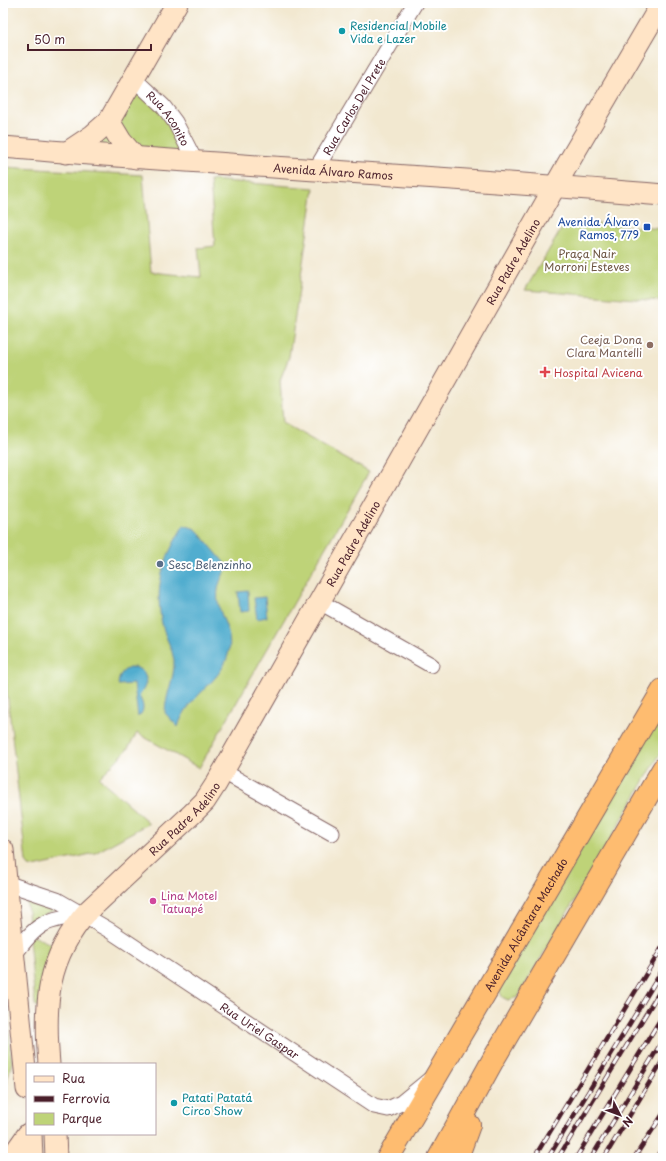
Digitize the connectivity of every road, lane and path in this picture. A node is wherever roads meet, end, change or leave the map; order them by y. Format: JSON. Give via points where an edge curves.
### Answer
{"nodes":[{"id":1,"x":177,"y":3,"type":"edge"},
{"id":2,"x":415,"y":3,"type":"edge"},
{"id":3,"x":662,"y":3,"type":"edge"},
{"id":4,"x":134,"y":78,"type":"junction"},
{"id":5,"x":108,"y":121,"type":"junction"},
{"id":6,"x":3,"y":147,"type":"edge"},
{"id":7,"x":66,"y":153,"type":"junction"},
{"id":8,"x":136,"y":158,"type":"junction"},
{"id":9,"x":196,"y":163,"type":"junction"},
{"id":10,"x":316,"y":169,"type":"junction"},
{"id":11,"x":556,"y":186,"type":"junction"},
{"id":12,"x":663,"y":195,"type":"edge"},
{"id":13,"x":320,"y":602,"type":"junction"},
{"id":14,"x":431,"y":666,"type":"dead end"},
{"id":15,"x":663,"y":690,"type":"edge"},
{"id":16,"x":663,"y":769,"type":"edge"},
{"id":17,"x":224,"y":772,"type":"junction"},
{"id":18,"x":332,"y":833,"type":"dead end"},
{"id":19,"x":3,"y":850,"type":"edge"},
{"id":20,"x":6,"y":883,"type":"junction"},
{"id":21,"x":84,"y":915,"type":"junction"},
{"id":22,"x":14,"y":954,"type":"junction"},
{"id":23,"x":493,"y":1060,"type":"junction"},
{"id":24,"x":49,"y":1063,"type":"edge"},
{"id":25,"x":436,"y":1074,"type":"junction"},
{"id":26,"x":26,"y":1079,"type":"edge"},
{"id":27,"x":27,"y":1135,"type":"edge"},
{"id":28,"x":31,"y":1135,"type":"edge"},
{"id":29,"x":55,"y":1135,"type":"edge"},
{"id":30,"x":11,"y":1158,"type":"edge"},
{"id":31,"x":32,"y":1158,"type":"edge"},
{"id":32,"x":56,"y":1158,"type":"edge"},
{"id":33,"x":388,"y":1158,"type":"edge"},
{"id":34,"x":439,"y":1158,"type":"edge"},
{"id":35,"x":457,"y":1158,"type":"edge"}],
"edges":[{"from":1,"to":4,"type":"main road"},
{"from":2,"to":10,"type":"street","name":"Rua Carlos Del Prete"},
{"from":3,"to":11,"type":"main road","name":"Rua Padre Adelino"},
{"from":4,"to":5,"type":"main road"},
{"from":4,"to":9,"type":"street","name":"Rua Aconito","via":[[163,106],[175,122]]},
{"from":5,"to":7,"type":"main road","via":[[93,135]]},
{"from":5,"to":8,"type":"main road"},
{"from":6,"to":7,"type":"main road","name":"Avenida Álvaro Ramos"},
{"from":7,"to":8,"type":"main road","name":"Avenida Álvaro Ramos"},
{"from":8,"to":9,"type":"main road","name":"Avenida Álvaro Ramos"},
{"from":9,"to":10,"type":"main road","name":"Avenida Álvaro Ramos"},
{"from":10,"to":11,"type":"main road","name":"Avenida Álvaro Ramos"},
{"from":11,"to":12,"type":"main road","name":"Avenida Álvaro Ramos"},
{"from":11,"to":13,"type":"main road","name":"Rua Padre Adelino"},
{"from":13,"to":14,"type":"street"},
{"from":13,"to":17,"type":"main road","name":"Rua Padre Adelino"},
{"from":15,"to":25,"type":"highway","name":"Avenida Alcântara Machado"},
{"from":16,"to":23,"type":"highway"},
{"from":17,"to":18,"type":"street"},
{"from":17,"to":21,"type":"main road","name":"Rua Padre Adelino","via":[[192,814]]},
{"from":19,"to":20,"type":"main road"},
{"from":20,"to":21,"type":"street","name":"Rua Uriel Gaspar","via":[[57,900]]},
{"from":20,"to":22,"type":"main road"},
{"from":21,"to":22,"type":"street","via":[[57,919],[41,925],[33,930]]},
{"from":21,"to":24,"type":"main road","name":"Rua Padre Adelino","via":[[63,944],[52,973],[47,1001]]},
{"from":21,"to":25,"type":"street","name":"Rua Uriel Gaspar","via":[[374,1106],[388,1109],[402,1103]]},
{"from":22,"to":26,"type":"main road"},
{"from":23,"to":34,"type":"highway"},
{"from":23,"to":35,"type":"highway"},
{"from":25,"to":33,"type":"highway","name":"Avenida Alcântara Machado"},
{"from":27,"to":30,"type":"main road"},
{"from":28,"to":31,"type":"main road"},
{"from":29,"to":32,"type":"main road"}]}
